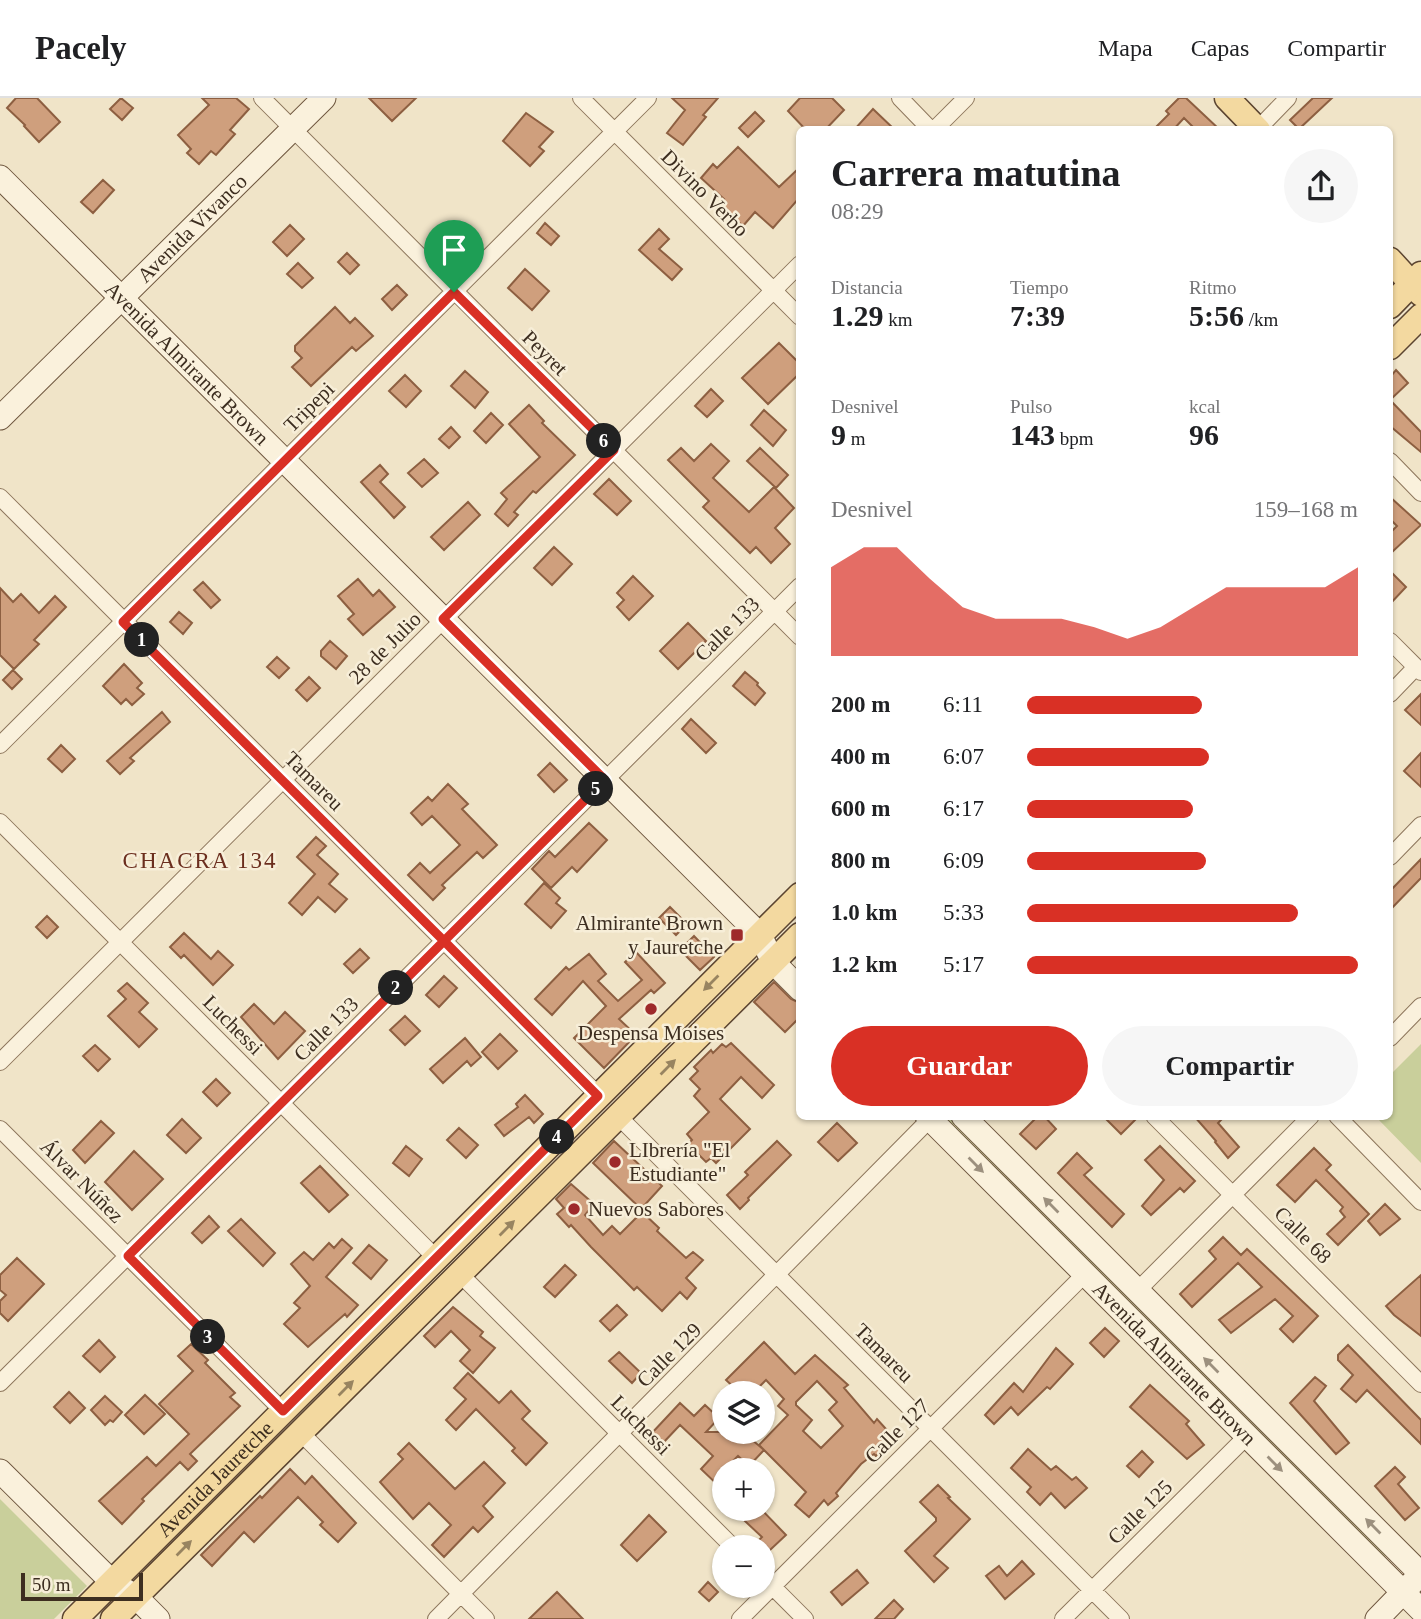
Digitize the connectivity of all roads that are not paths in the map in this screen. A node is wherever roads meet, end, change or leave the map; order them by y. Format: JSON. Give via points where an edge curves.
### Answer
{"nodes":[{"id":1,"x":261,"y":98,"type":"edge"},
{"id":2,"x":324,"y":98,"type":"edge"},
{"id":3,"x":581,"y":98,"type":"edge"},
{"id":4,"x":648,"y":98,"type":"edge"},
{"id":5,"x":900,"y":98,"type":"edge"},
{"id":6,"x":966,"y":98,"type":"edge"},
{"id":7,"x":1227,"y":98,"type":"edge"},
{"id":8,"x":1288,"y":98,"type":"edge"},
{"id":9,"x":929,"y":126,"type":"edge"},
{"id":10,"x":937,"y":126,"type":"edge"},
{"id":11,"x":1255,"y":126,"type":"edge"},
{"id":12,"x":1261,"y":126,"type":"edge"},
{"id":13,"x":293,"y":129,"type":"junction"},
{"id":14,"x":615,"y":132,"type":"junction"},
{"id":15,"x":0,"y":177,"type":"edge"},
{"id":16,"x":1393,"y":263,"type":"edge"},
{"id":17,"x":796,"y":268,"type":"edge"},
{"id":18,"x":1418,"y":284,"type":"edge"},
{"id":19,"x":773,"y":290,"type":"junction"},
{"id":20,"x":454,"y":292,"type":"junction"},
{"id":21,"x":123,"y":299,"type":"junction"},
{"id":22,"x":1393,"y":304,"type":"edge"},
{"id":23,"x":796,"y":313,"type":"edge"},
{"id":24,"x":1421,"y":316,"type":"edge"},
{"id":25,"x":1393,"y":344,"type":"edge"},
{"id":26,"x":0,"y":418,"type":"edge"},
{"id":27,"x":614,"y":450,"type":"junction"},
{"id":28,"x":285,"y":461,"type":"junction"},
{"id":29,"x":1393,"y":464,"type":"edge"},
{"id":30,"x":1421,"y":493,"type":"edge"},
{"id":31,"x":0,"y":497,"type":"edge"},
{"id":32,"x":796,"y":590,"type":"edge"},
{"id":33,"x":774,"y":611,"type":"junction"},
{"id":34,"x":443,"y":619,"type":"junction"},
{"id":35,"x":123,"y":622,"type":"junction"},
{"id":36,"x":796,"y":633,"type":"edge"},
{"id":37,"x":1393,"y":644,"type":"edge"},
{"id":38,"x":1418,"y":670,"type":"edge"},
{"id":39,"x":1393,"y":691,"type":"edge"},
{"id":40,"x":0,"y":745,"type":"edge"},
{"id":41,"x":283,"y":779,"type":"junction"},
{"id":42,"x":605,"y":780,"type":"junction"},
{"id":43,"x":0,"y":822,"type":"edge"},
{"id":44,"x":1421,"y":825,"type":"edge"},
{"id":45,"x":1393,"y":854,"type":"edge"},
{"id":46,"x":796,"y":899,"type":"edge"},
{"id":47,"x":760,"y":935,"type":"junction"},
{"id":48,"x":444,"y":941,"type":"junction"},
{"id":49,"x":120,"y":942,"type":"junction"},
{"id":50,"x":796,"y":944,"type":"edge"},
{"id":51,"x":796,"y":945,"type":"edge"},
{"id":52,"x":773,"y":962,"type":"junction"},
{"id":53,"x":796,"y":985,"type":"edge"},
{"id":54,"x":1421,"y":1006,"type":"edge"},
{"id":55,"x":1393,"y":1035,"type":"edge"},
{"id":56,"x":0,"y":1062,"type":"edge"},
{"id":57,"x":598,"y":1096,"type":"junction"},
{"id":58,"x":281,"y":1103,"type":"junction"},
{"id":59,"x":618,"y":1116,"type":"junction"},
{"id":60,"x":927,"y":1120,"type":"edge"},
{"id":61,"x":931,"y":1120,"type":"edge"},
{"id":62,"x":967,"y":1120,"type":"edge"},
{"id":63,"x":1158,"y":1120,"type":"edge"},
{"id":64,"x":1307,"y":1120,"type":"edge"},
{"id":65,"x":1340,"y":1120,"type":"edge"},
{"id":66,"x":0,"y":1129,"type":"edge"},
{"id":67,"x":1233,"y":1195,"type":"junction"},
{"id":68,"x":1421,"y":1202,"type":"edge"},
{"id":69,"x":128,"y":1256,"type":"junction"},
{"id":70,"x":436,"y":1258,"type":"junction"},
{"id":71,"x":460,"y":1274,"type":"junction"},
{"id":72,"x":1085,"y":1274,"type":"junction"},
{"id":73,"x":777,"y":1275,"type":"junction"},
{"id":74,"x":1136,"y":1291,"type":"junction"},
{"id":75,"x":0,"y":1384,"type":"edge"},
{"id":76,"x":1421,"y":1384,"type":"edge"},
{"id":77,"x":283,"y":1411,"type":"junction"},
{"id":78,"x":929,"y":1428,"type":"junction"},
{"id":79,"x":300,"y":1433,"type":"junction"},
{"id":80,"x":620,"y":1434,"type":"junction"},
{"id":81,"x":1247,"y":1436,"type":"junction"},
{"id":82,"x":0,"y":1471,"type":"edge"},
{"id":83,"x":721,"y":1535,"type":"edge"},
{"id":84,"x":1421,"y":1574,"type":"edge"},
{"id":85,"x":775,"y":1575,"type":"edge"},
{"id":86,"x":112,"y":1582,"type":"junction"},
{"id":87,"x":775,"y":1589,"type":"edge"},
{"id":88,"x":1092,"y":1590,"type":"junction"},
{"id":89,"x":461,"y":1594,"type":"junction"},
{"id":90,"x":756,"y":1598,"type":"edge"},
{"id":91,"x":1414,"y":1606,"type":"edge"},
{"id":92,"x":126,"y":1611,"type":"edge"},
{"id":93,"x":75,"y":1619,"type":"edge"},
{"id":94,"x":158,"y":1619,"type":"edge"},
{"id":95,"x":436,"y":1619,"type":"edge"},
{"id":96,"x":486,"y":1619,"type":"edge"},
{"id":97,"x":740,"y":1619,"type":"edge"},
{"id":98,"x":805,"y":1619,"type":"edge"},
{"id":99,"x":1063,"y":1619,"type":"edge"},
{"id":100,"x":1121,"y":1619,"type":"edge"},
{"id":101,"x":1377,"y":1619,"type":"edge"}],
"edges":[{"from":1,"to":13,"type":"street","name":"Peyret"},
{"from":2,"to":13,"type":"main road","name":"Avenida Vivanco"},
{"from":3,"to":14,"type":"street","name":"Divino Verbo"},
{"from":4,"to":14,"type":"street","name":"Tripepi"},
{"from":5,"to":9,"type":"street"},
{"from":6,"to":10,"type":"street"},
{"from":7,"to":11,"type":"main road"},
{"from":8,"to":12,"type":"street"},
{"from":13,"to":20,"type":"street","name":"Peyret"},
{"from":13,"to":21,"type":"main road","name":"Avenida Vivanco"},
{"from":14,"to":19,"type":"street","name":"Divino Verbo"},
{"from":14,"to":20,"type":"street","name":"Tripepi"},
{"from":15,"to":21,"type":"main road","name":"Avenida Almirante Brown"},
{"from":16,"to":18,"type":"main road"},
{"from":17,"to":19,"type":"street","name":"28 de Julio"},
{"from":18,"to":22,"type":"main road"},
{"from":19,"to":23,"type":"street","name":"Divino Verbo"},
{"from":19,"to":27,"type":"street","name":"28 de Julio"},
{"from":20,"to":27,"type":"street","name":"Peyret"},
{"from":20,"to":28,"type":"street","name":"Tripepi"},
{"from":21,"to":26,"type":"main road","name":"Avenida Vivanco"},
{"from":21,"to":28,"type":"main road","name":"Avenida Almirante Brown"},
{"from":24,"to":25,"type":"main road"},
{"from":27,"to":33,"type":"street","name":"Peyret"},
{"from":27,"to":34,"type":"street","name":"28 de Julio"},
{"from":28,"to":34,"type":"main road","name":"Avenida Almirante Brown"},
{"from":28,"to":35,"type":"street","name":"Tripepi"},
{"from":29,"to":30,"type":"street"},
{"from":31,"to":35,"type":"street","name":"Tamareu"},
{"from":32,"to":33,"type":"street","name":"Calle 133"},
{"from":33,"to":36,"type":"street","name":"Peyret"},
{"from":33,"to":42,"type":"street","name":"Calle 133"},
{"from":34,"to":41,"type":"street","name":"28 de Julio"},
{"from":34,"to":42,"type":"main road","name":"Avenida Almirante Brown"},
{"from":35,"to":40,"type":"street","name":"Tripepi"},
{"from":35,"to":41,"type":"street","name":"Tamareu"},
{"from":37,"to":38,"type":"street"},
{"from":38,"to":39,"type":"street"},
{"from":41,"to":48,"type":"street","name":"Tamareu"},
{"from":41,"to":49,"type":"street","name":"28 de Julio"},
{"from":42,"to":47,"type":"main road","name":"Avenida Almirante Brown"},
{"from":42,"to":48,"type":"street","name":"Calle 133"},
{"from":43,"to":49,"type":"street","name":"Luchessi"},
{"from":44,"to":45,"type":"street"},
{"from":46,"to":47,"type":"main road","name":"Avenida Jauretche"},
{"from":47,"to":50,"type":"main road","name":"Avenida Almirante Brown"},
{"from":47,"to":52,"type":"main road","name":"Avenida Almirante Brown"},
{"from":47,"to":57,"type":"main road","name":"Avenida Jauretche","one_way":true},
{"from":48,"to":57,"type":"street","name":"Tamareu"},
{"from":48,"to":58,"type":"street","name":"Calle 133"},
{"from":49,"to":56,"type":"street","name":"28 de Julio"},
{"from":49,"to":58,"type":"street","name":"Luchessi"},
{"from":51,"to":52,"type":"main road","name":"Avenida Jauretche"},
{"from":52,"to":53,"type":"main road","name":"Avenida Almirante Brown"},
{"from":59,"to":52,"type":"main road","name":"Avenida Jauretche","one_way":true},
{"from":54,"to":55,"type":"street"},
{"from":57,"to":70,"type":"main road","name":"Avenida Jauretche"},
{"from":58,"to":69,"type":"street","name":"Calle 133"},
{"from":58,"to":70,"type":"street","name":"Luchessi"},
{"from":71,"to":59,"type":"main road","name":"Avenida Jauretche","one_way":true},
{"from":59,"to":73,"type":"street","name":"Tamareu"},
{"from":60,"to":73,"type":"street","name":"Calle 129"},
{"from":61,"to":72,"type":"main road","name":"Avenida Almirante Brown","one_way":true},
{"from":74,"to":62,"type":"main road","name":"Avenida Almirante Brown","one_way":true},
{"from":63,"to":67,"type":"street","name":"Calle 68"},
{"from":64,"to":67,"type":"street"},
{"from":65,"to":68,"type":"street"},
{"from":66,"to":69,"type":"street","name":"Álvar Núñez"},
{"from":67,"to":74,"type":"street"},
{"from":67,"to":76,"type":"street","name":"Calle 68"},
{"from":69,"to":75,"type":"street","name":"Calle 133"},
{"from":69,"to":77,"type":"street","name":"Álvar Núñez"},
{"from":70,"to":77,"type":"main road","name":"Avenida Jauretche"},
{"from":79,"to":71,"type":"main road","name":"Avenida Jauretche","one_way":true},
{"from":71,"to":80,"type":"street","name":"Luchessi"},
{"from":72,"to":78,"type":"street","name":"Calle 127"},
{"from":72,"to":81,"type":"main road","name":"Avenida Almirante Brown"},
{"from":73,"to":78,"type":"street","name":"Tamareu"},
{"from":73,"to":80,"type":"street","name":"Calle 129"},
{"from":84,"to":74,"type":"main road","name":"Avenida Almirante Brown","one_way":true},
{"from":77,"to":86,"type":"main road","name":"Avenida Jauretche"},
{"from":78,"to":85,"type":"street","name":"Calle 127"},
{"from":78,"to":88,"type":"street","name":"Tamareu"},
{"from":79,"to":89,"type":"street"},
{"from":92,"to":79,"type":"main road","name":"Avenida Jauretche","one_way":true},
{"from":80,"to":83,"type":"street","name":"Luchessi"},
{"from":80,"to":89,"type":"street","name":"Calle 129"},
{"from":81,"to":88,"type":"street","name":"Calle 125"},
{"from":81,"to":91,"type":"main road","name":"Avenida Almirante Brown","one_way":true},
{"from":82,"to":86,"type":"main road"},
{"from":84,"to":91,"type":"main road"},
{"from":86,"to":92,"type":"main road"},
{"from":86,"to":93,"type":"main road","name":"Avenida Jauretche"},
{"from":87,"to":98,"type":"street"},
{"from":88,"to":99,"type":"street","name":"Calle 125"},
{"from":88,"to":100,"type":"street","name":"Tamareu"},
{"from":89,"to":95,"type":"street","name":"Calle 129"},
{"from":89,"to":96,"type":"street"},
{"from":90,"to":97,"type":"street","name":"Calle 127"},
{"from":91,"to":101,"type":"main road"},
{"from":92,"to":94,"type":"main road"}]}
